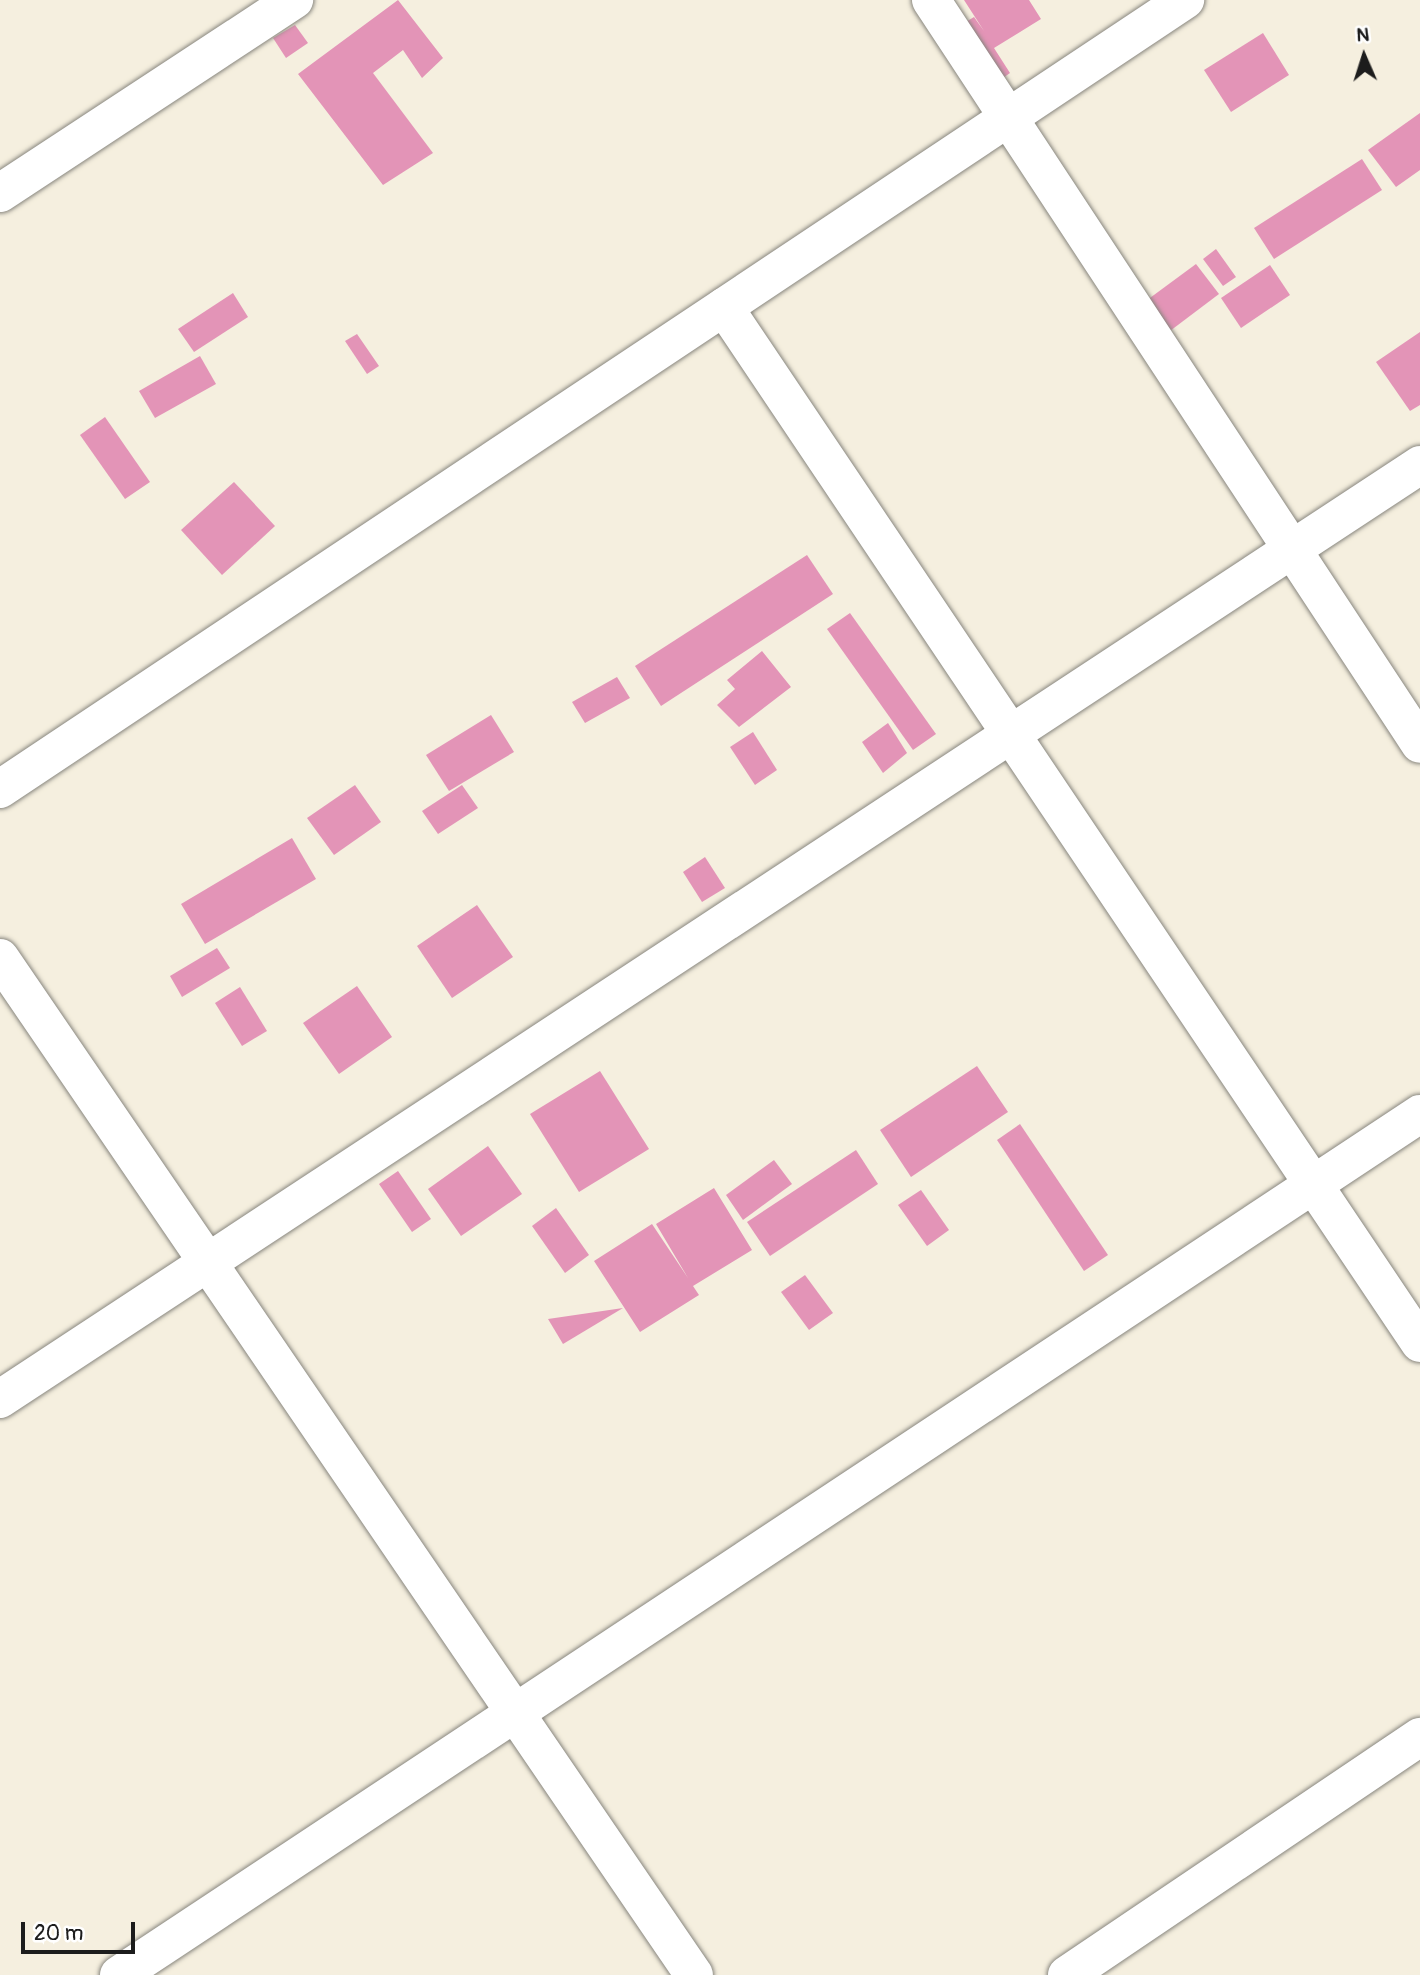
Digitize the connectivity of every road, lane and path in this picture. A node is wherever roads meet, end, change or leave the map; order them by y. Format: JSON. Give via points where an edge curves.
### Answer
{"nodes":[{"id":1,"x":295,"y":0,"type":"edge"},
{"id":2,"x":931,"y":0,"type":"edge"},
{"id":3,"x":1185,"y":0,"type":"edge"},
{"id":4,"x":1008,"y":118,"type":"junction"},
{"id":5,"x":0,"y":193,"type":"edge"},
{"id":6,"x":724,"y":307,"type":"junction"},
{"id":7,"x":1420,"y":465,"type":"edge"},
{"id":8,"x":1291,"y":547,"type":"junction"},
{"id":9,"x":1010,"y":733,"type":"junction"},
{"id":10,"x":1420,"y":744,"type":"edge"},
{"id":11,"x":0,"y":789,"type":"edge"},
{"id":12,"x":0,"y":958,"type":"edge"},
{"id":13,"x":1420,"y":1114,"type":"edge"},
{"id":14,"x":1314,"y":1185,"type":"junction"},
{"id":15,"x":207,"y":1262,"type":"junction"},
{"id":16,"x":1420,"y":1343,"type":"edge"},
{"id":17,"x":0,"y":1399,"type":"edge"},
{"id":18,"x":515,"y":1713,"type":"junction"},
{"id":19,"x":1420,"y":1737,"type":"edge"},
{"id":20,"x":119,"y":1975,"type":"edge"},
{"id":21,"x":694,"y":1975,"type":"edge"},
{"id":22,"x":1067,"y":1975,"type":"edge"}],
"edges":[{"from":1,"to":5,"type":"street"},
{"from":2,"to":4,"type":"street"},
{"from":3,"to":4,"type":"street"},
{"from":4,"to":6,"type":"street"},
{"from":4,"to":8,"type":"street"},
{"from":6,"to":9,"type":"street"},
{"from":6,"to":11,"type":"street"},
{"from":7,"to":8,"type":"street"},
{"from":8,"to":9,"type":"street"},
{"from":8,"to":10,"type":"street"},
{"from":9,"to":14,"type":"street"},
{"from":9,"to":15,"type":"street"},
{"from":12,"to":15,"type":"street"},
{"from":13,"to":14,"type":"street"},
{"from":14,"to":16,"type":"street"},
{"from":14,"to":18,"type":"street"},
{"from":15,"to":17,"type":"street"},
{"from":15,"to":18,"type":"street"},
{"from":18,"to":20,"type":"street"},
{"from":18,"to":21,"type":"street"},
{"from":19,"to":22,"type":"street"}]}
